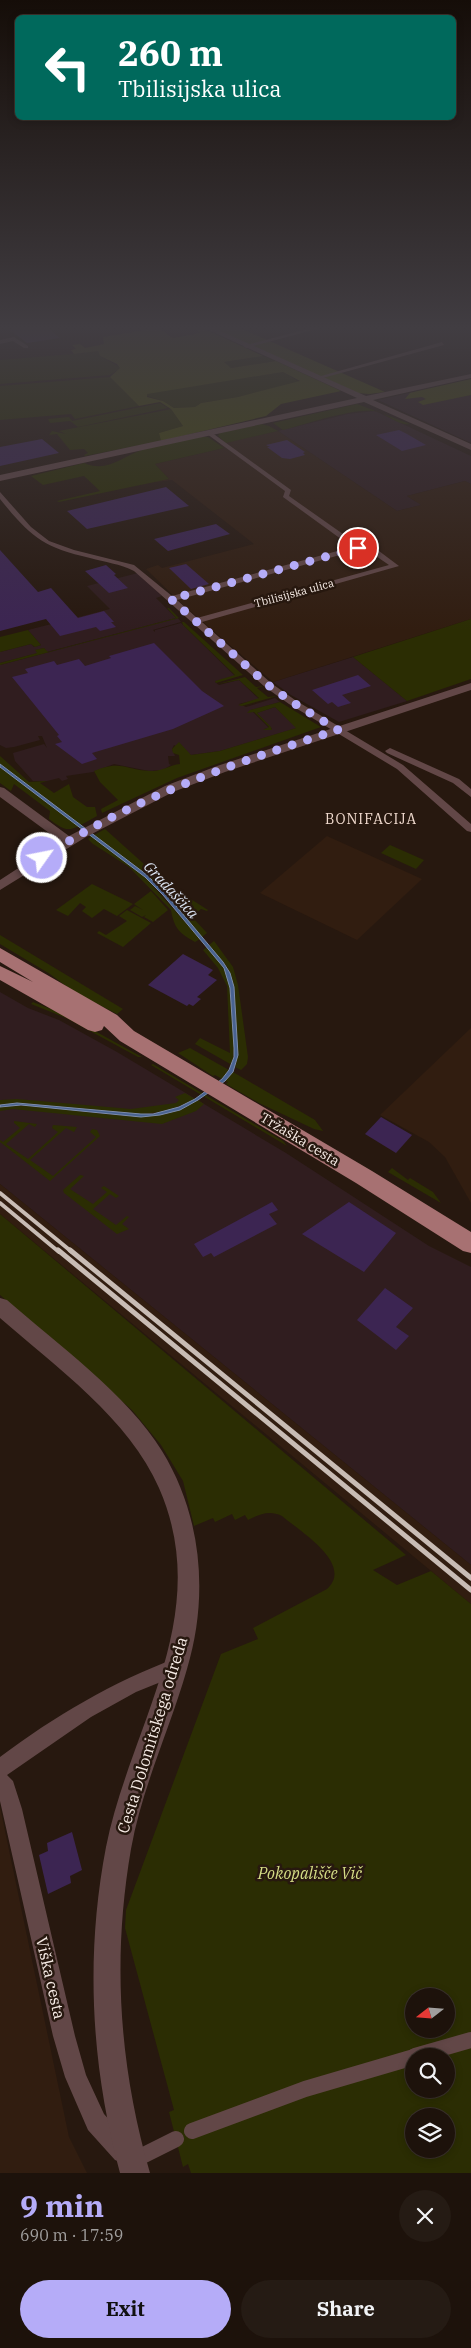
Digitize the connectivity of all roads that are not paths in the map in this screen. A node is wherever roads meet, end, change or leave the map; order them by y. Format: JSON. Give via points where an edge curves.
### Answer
{"nodes":[{"id":1,"x":235,"y":427,"type":"edge"},
{"id":2,"x":426,"y":427,"type":"edge"},
{"id":3,"x":209,"y":433,"type":"junction"},
{"id":4,"x":471,"y":448,"type":"edge"},
{"id":5,"x":0,"y":478,"type":"edge"},
{"id":6,"x":0,"y":494,"type":"edge"},
{"id":7,"x":358,"y":548,"type":"junction"},
{"id":8,"x":171,"y":599,"type":"junction"},
{"id":9,"x":196,"y":621,"type":"junction"},
{"id":10,"x":471,"y":686,"type":"edge"},
{"id":11,"x":338,"y":730,"type":"junction"},
{"id":12,"x":360,"y":734,"type":"dead end"},
{"id":13,"x":398,"y":761,"type":"junction"},
{"id":14,"x":0,"y":791,"type":"edge"},
{"id":15,"x":471,"y":794,"type":"edge"},
{"id":16,"x":471,"y":829,"type":"edge"},
{"id":17,"x":68,"y":841,"type":"junction"},
{"id":18,"x":0,"y":886,"type":"edge"},
{"id":19,"x":0,"y":954,"type":"edge"},
{"id":20,"x":0,"y":972,"type":"edge"},
{"id":21,"x":127,"y":1036,"type":"junction"},
{"id":22,"x":471,"y":1244,"type":"edge"},
{"id":23,"x":0,"y":1306,"type":"edge"},
{"id":24,"x":177,"y":1667,"type":"junction"},
{"id":25,"x":0,"y":1769,"type":"edge"},
{"id":26,"x":0,"y":1782,"type":"edge"},
{"id":27,"x":471,"y":2040,"type":"edge"},
{"id":28,"x":442,"y":2048,"type":"edge"},
{"id":29,"x":405,"y":2059,"type":"edge"},
{"id":30,"x":134,"y":2167,"type":"edge"}],
"edges":[{"from":1,"to":3,"type":"street"},
{"from":2,"to":4,"type":"street"},
{"from":3,"to":5,"type":"street"},
{"from":3,"to":7,"type":"street","via":[[289,491],[285,496]]},
{"from":6,"to":8,"type":"street","via":[[30,531],[47,544],[64,551],[132,566]]},
{"from":7,"to":8,"type":"street","name":"Tbilisijska ulica"},
{"from":7,"to":9,"type":"street","name":"Tbilisijska ulica","via":[[372,550],[396,566]]},
{"from":8,"to":9,"type":"street"},
{"from":9,"to":11,"type":"street","via":[[268,685]]},
{"from":10,"to":11,"type":"street"},
{"from":11,"to":13,"type":"street"},
{"from":11,"to":17,"type":"street","via":[[192,779],[134,805]]},
{"from":12,"to":13,"type":"street"},
{"from":13,"to":15,"type":"street","via":[[456,781]]},
{"from":13,"to":16,"type":"street"},
{"from":14,"to":17,"type":"street"},
{"from":17,"to":18,"type":"street"},
{"from":19,"to":21,"type":"main road","name":"Tržaška cesta","via":[[110,1020]]},
{"from":20,"to":21,"type":"main road","name":"Tržaška cesta","via":[[101,1028]]},
{"from":21,"to":22,"type":"main road","name":"Tržaška cesta"},
{"from":23,"to":24,"type":"street","name":"Cesta Dolomitskega odreda","via":[[125,1417],[140,1434],[163,1473],[179,1512],[189,1578],[186,1625]]},
{"from":24,"to":25,"type":"street","via":[[126,1687],[94,1705]]},
{"from":24,"to":30,"type":"street","name":"Cesta Dolomitskega odreda","via":[[128,1807],[110,1907],[108,2019],[114,2081]]},
{"from":26,"to":30,"type":"street","name":"Viška cesta","via":[[6,1788],[12,1808],[76,2077],[96,2122]]},
{"from":27,"to":28,"type":"street"},
{"from":29,"to":30,"type":"street","via":[[305,2089],[184,2135]]}]}
